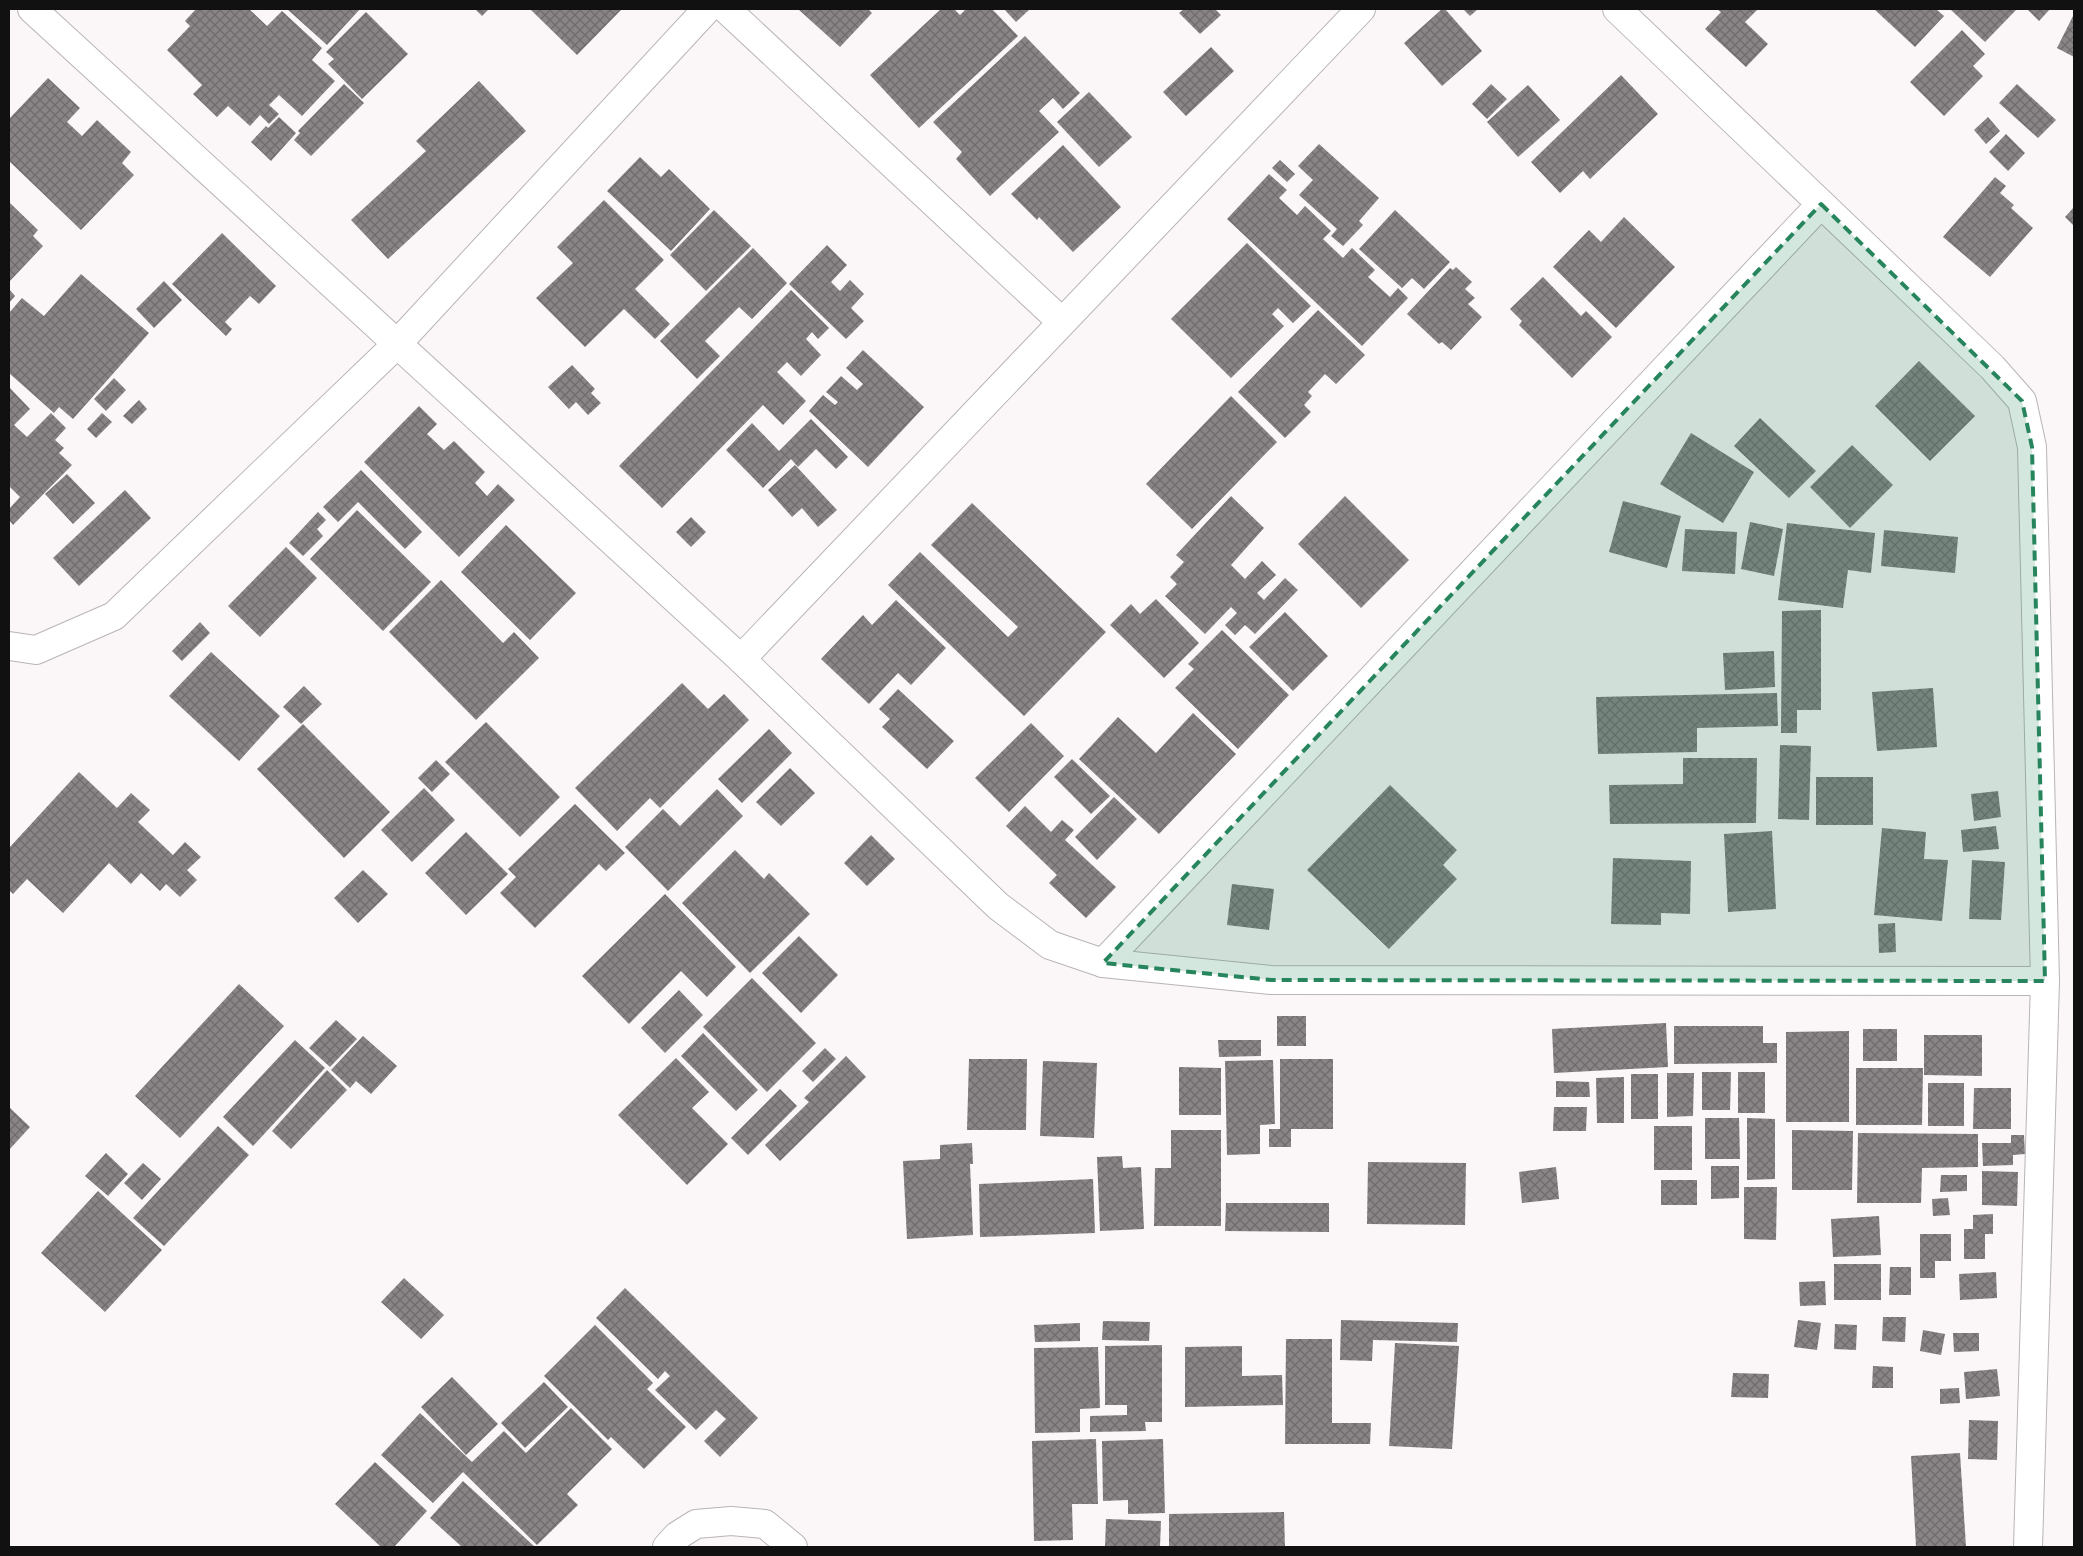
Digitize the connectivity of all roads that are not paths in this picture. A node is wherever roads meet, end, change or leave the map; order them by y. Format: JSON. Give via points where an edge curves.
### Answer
{"nodes":[{"id":1,"x":32,"y":9,"type":"edge"},
{"id":2,"x":707,"y":9,"type":"edge"},
{"id":3,"x":726,"y":9,"type":"edge"},
{"id":4,"x":1360,"y":9,"type":"edge"},
{"id":5,"x":1616,"y":9,"type":"edge"},
{"id":6,"x":1821,"y":204,"type":"junction"},
{"id":7,"x":1062,"y":322,"type":"junction"},
{"id":8,"x":396,"y":345,"type":"junction"},
{"id":9,"x":9,"y":646,"type":"edge"},
{"id":10,"x":741,"y":660,"type":"junction"},
{"id":11,"x":1103,"y":963,"type":"junction"},
{"id":12,"x":2045,"y":982,"type":"junction"},
{"id":13,"x":667,"y":1547,"type":"edge"},
{"id":14,"x":793,"y":1547,"type":"edge"},
{"id":15,"x":2028,"y":1547,"type":"edge"}],
"edges":[{"from":1,"to":8,"type":"street"},
{"from":2,"to":8,"type":"street"},
{"from":3,"to":7,"type":"street"},
{"from":4,"to":7,"type":"street"},
{"from":5,"to":6,"type":"street"},
{"from":6,"to":11,"type":"street"},
{"from":6,"to":12,"type":"street","via":[[1992,367],[2022,401],[2032,447]]},
{"from":7,"to":10,"type":"street"},
{"from":8,"to":9,"type":"street","via":[[114,616],[36,650]]},
{"from":8,"to":10,"type":"street"},
{"from":10,"to":11,"type":"street","via":[[998,906],[1050,945]]},
{"from":11,"to":12,"type":"street","via":[[1271,980]]},
{"from":12,"to":15,"type":"street"},
{"from":13,"to":14,"type":"street","via":[[696,1524],[732,1521],[765,1524]]}]}
